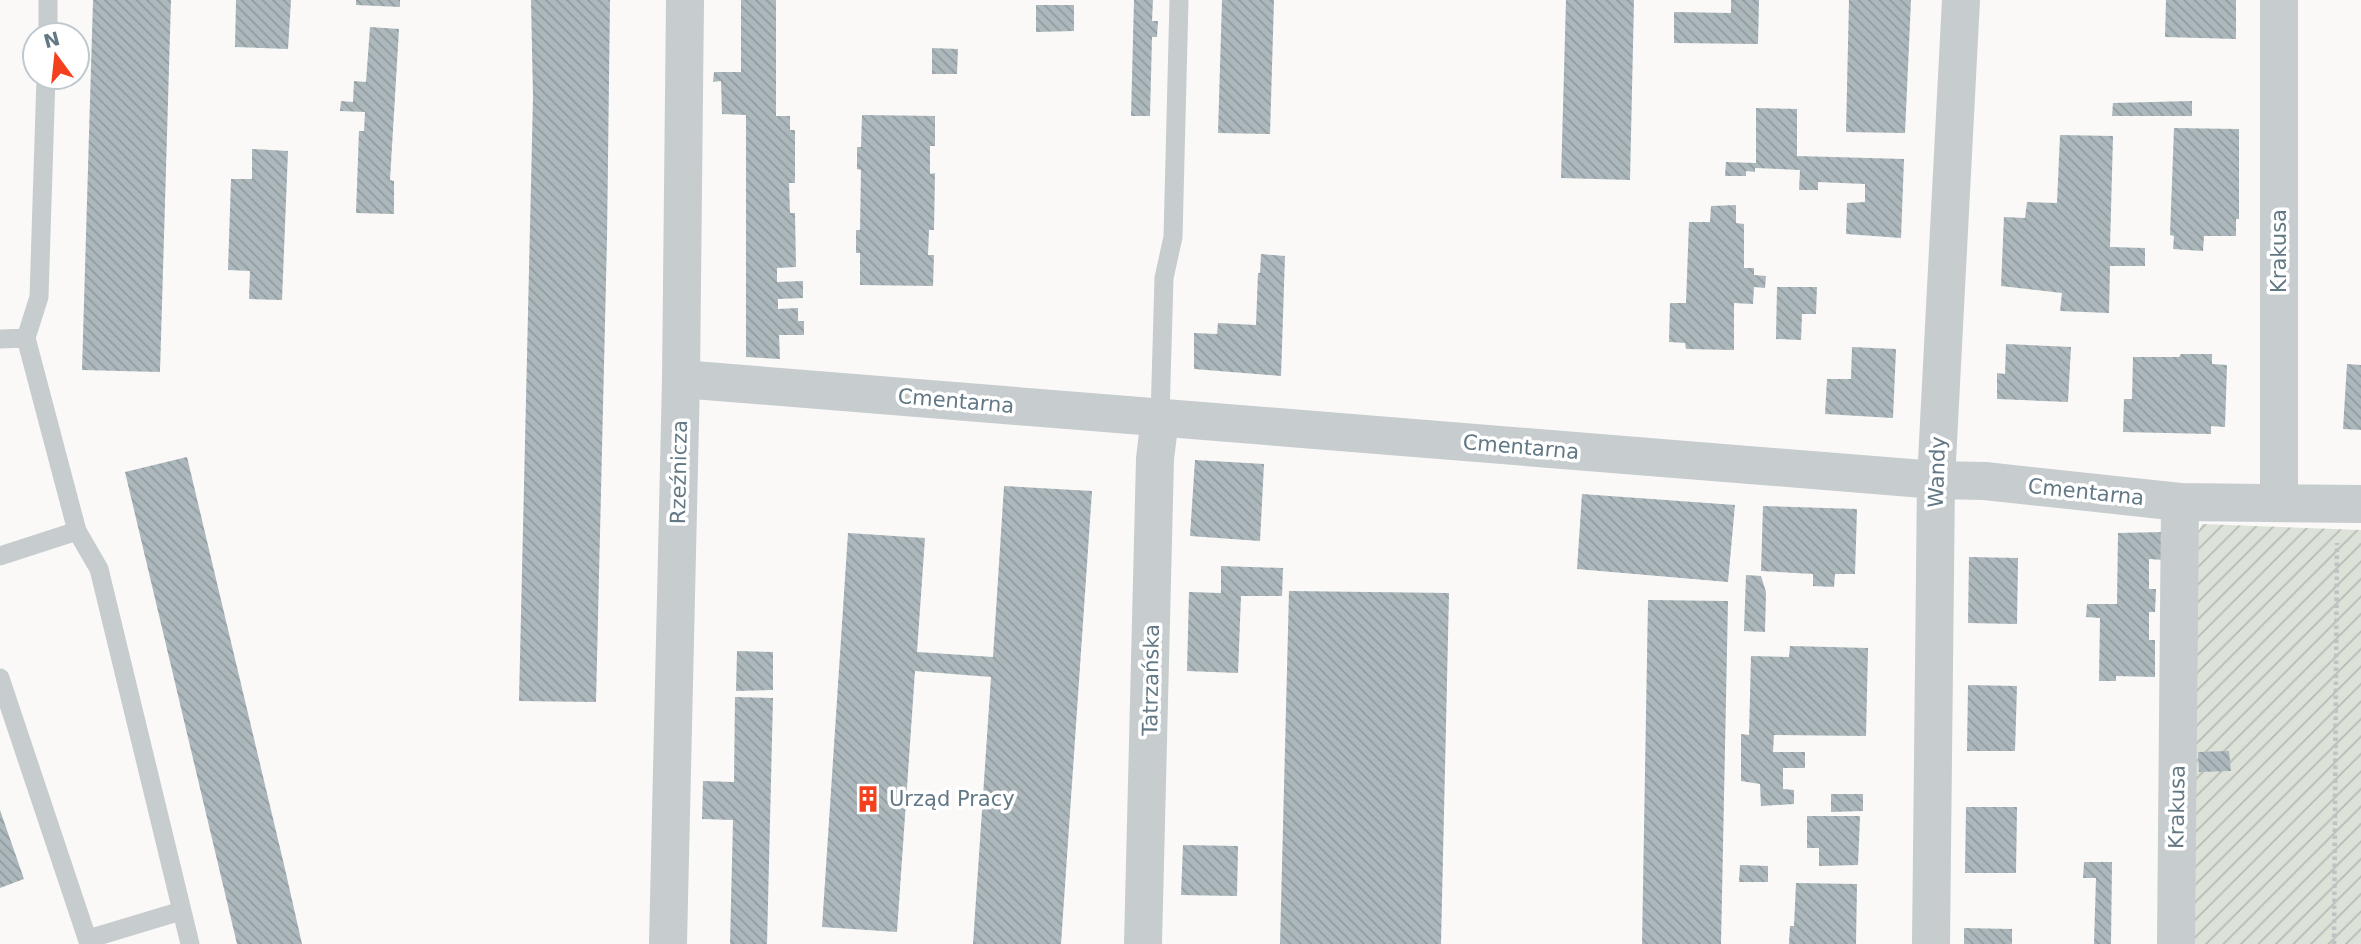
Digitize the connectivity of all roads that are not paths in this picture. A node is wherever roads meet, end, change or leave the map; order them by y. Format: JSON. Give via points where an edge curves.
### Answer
{"nodes":[{"id":1,"x":48,"y":0,"type":"edge"},
{"id":2,"x":685,"y":0,"type":"edge"},
{"id":3,"x":1179,"y":0,"type":"edge"},
{"id":4,"x":1961,"y":0,"type":"edge"},
{"id":5,"x":2279,"y":0,"type":"edge"},
{"id":6,"x":48,"y":21,"type":"edge"},
{"id":7,"x":46,"y":91,"type":"edge"},
{"id":8,"x":26,"y":338,"type":"junction"},
{"id":9,"x":0,"y":339,"type":"edge"},
{"id":10,"x":681,"y":379,"type":"junction"},
{"id":11,"x":1160,"y":417,"type":"junction"},
{"id":12,"x":1936,"y":480,"type":"junction"},
{"id":13,"x":2180,"y":502,"type":"junction"},
{"id":14,"x":2279,"y":503,"type":"junction"},
{"id":15,"x":2361,"y":504,"type":"edge"},
{"id":16,"x":77,"y":531,"type":"junction"},
{"id":17,"x":0,"y":556,"type":"edge"},
{"id":18,"x":0,"y":678,"type":"edge"},
{"id":19,"x":181,"y":911,"type":"junction"},
{"id":20,"x":89,"y":942,"type":"edge"},
{"id":21,"x":190,"y":944,"type":"edge"},
{"id":22,"x":668,"y":944,"type":"edge"},
{"id":23,"x":1143,"y":944,"type":"edge"},
{"id":24,"x":1931,"y":944,"type":"edge"},
{"id":25,"x":2176,"y":944,"type":"edge"}],
"edges":[{"from":1,"to":6,"type":"lane"},
{"from":2,"to":10,"type":"street","name":"Rzeźnicza"},
{"from":3,"to":11,"type":"lane","via":[[1173,237],[1164,278]]},
{"from":4,"to":12,"type":"street","name":"Wandy"},
{"from":5,"to":14,"type":"street","name":"Krakusa"},
{"from":7,"to":8,"type":"lane","via":[[39,296]]},
{"from":8,"to":9,"type":"lane"},
{"from":8,"to":16,"type":"lane"},
{"from":10,"to":11,"type":"street","name":"Cmentarna"},
{"from":10,"to":22,"type":"street","name":"Rzeźnicza"},
{"from":11,"to":12,"type":"street","name":"Cmentarna"},
{"from":11,"to":23,"type":"street","name":"Tatrzańska","via":[[1155,459]]},
{"from":12,"to":13,"type":"street","name":"Cmentarna"},
{"from":12,"to":24,"type":"street","name":"Wandy"},
{"from":13,"to":14,"type":"street","name":"Cmentarna"},
{"from":13,"to":25,"type":"street","name":"Krakusa"},
{"from":14,"to":15,"type":"street","name":"Cmentarna"},
{"from":16,"to":17,"type":"lane"},
{"from":16,"to":19,"type":"lane","via":[[99,569]]},
{"from":18,"to":20,"type":"lane"},
{"from":19,"to":20,"type":"lane"},
{"from":19,"to":21,"type":"lane"}]}
